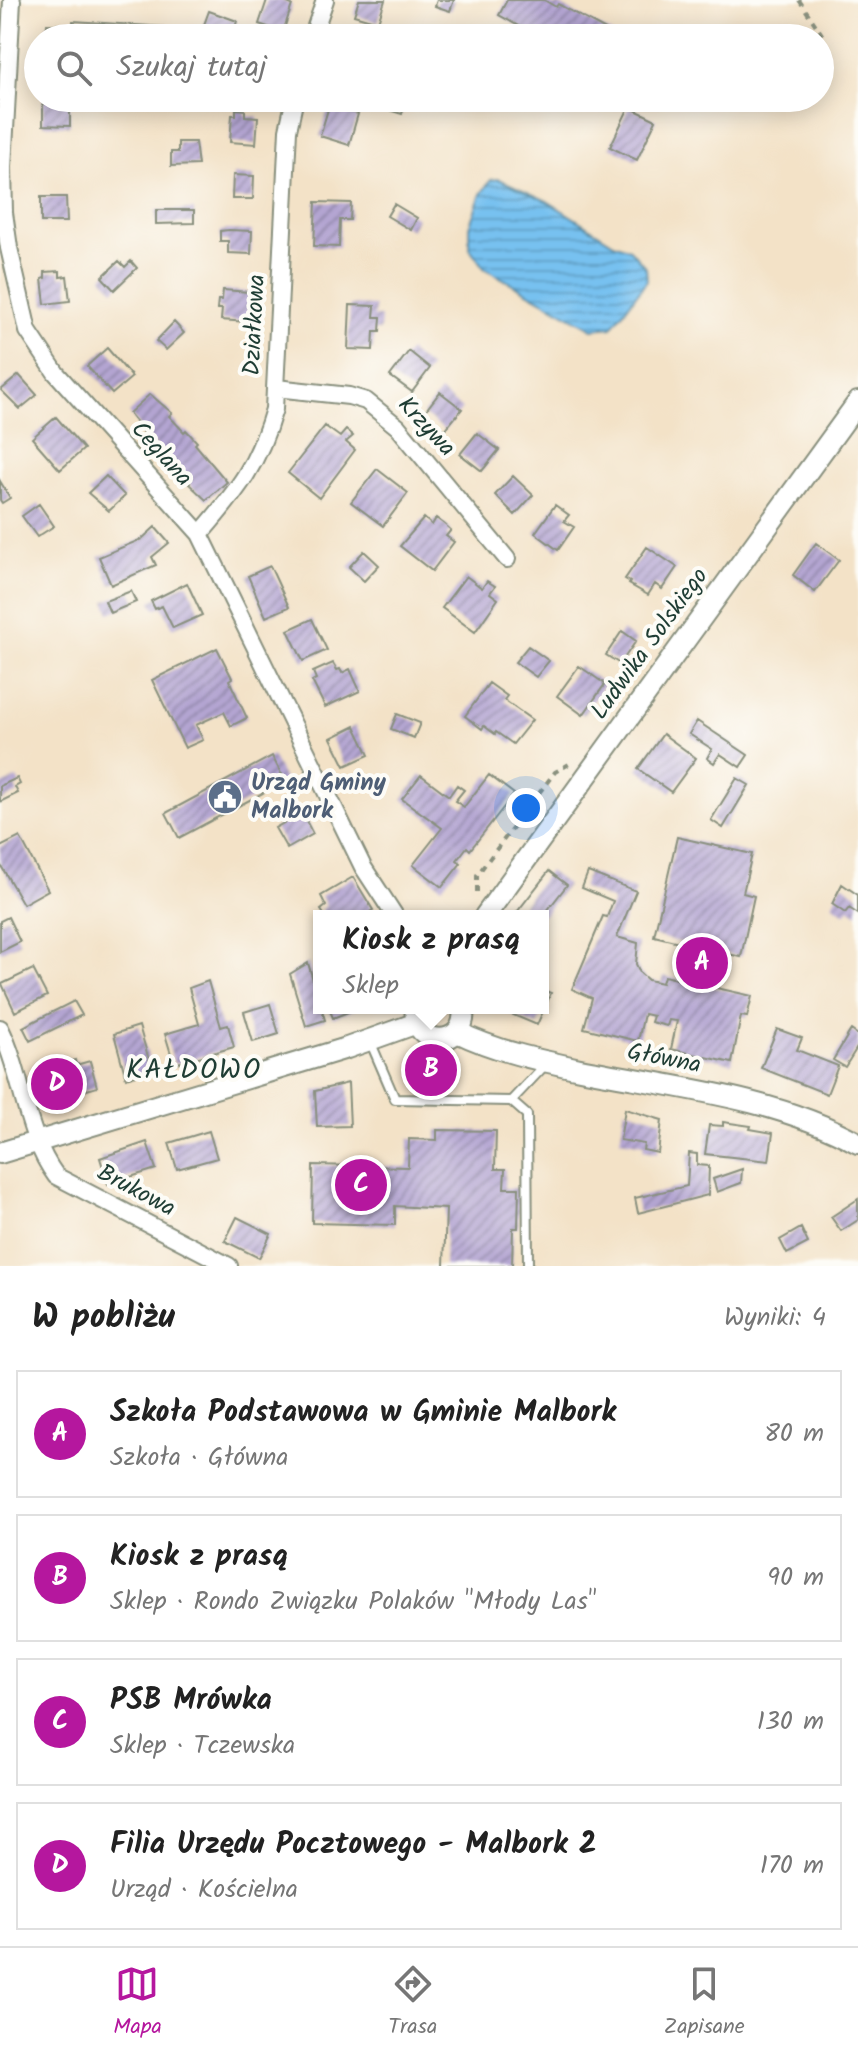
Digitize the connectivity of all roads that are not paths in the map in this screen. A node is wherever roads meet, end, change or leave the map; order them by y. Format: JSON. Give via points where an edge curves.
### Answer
{"nodes":[{"id":1,"x":12,"y":0,"type":"edge"},
{"id":2,"x":325,"y":0,"type":"edge"},
{"id":3,"x":317,"y":24,"type":"edge"},
{"id":4,"x":292,"y":112,"type":"edge"},
{"id":5,"x":8,"y":279,"type":"edge"},
{"id":6,"x":276,"y":388,"type":"junction"},
{"id":7,"x":858,"y":402,"type":"edge"},
{"id":8,"x":200,"y":534,"type":"junction"},
{"id":9,"x":507,"y":559,"type":"dead end"},
{"id":10,"x":391,"y":910,"type":"edge"},
{"id":11,"x":489,"y":910,"type":"edge"},
{"id":12,"x":464,"y":1014,"type":"edge"},
{"id":13,"x":417,"y":1016,"type":"edge"},
{"id":14,"x":0,"y":1028,"type":"edge"},
{"id":15,"x":457,"y":1032,"type":"junction"},
{"id":16,"x":369,"y":1040,"type":"junction"},
{"id":17,"x":548,"y":1062,"type":"junction"},
{"id":18,"x":511,"y":1101,"type":"junction"},
{"id":19,"x":39,"y":1142,"type":"junction"},
{"id":20,"x":858,"y":1143,"type":"edge"},
{"id":21,"x":0,"y":1153,"type":"edge"},
{"id":22,"x":229,"y":1266,"type":"edge"},
{"id":23,"x":528,"y":1266,"type":"edge"}],
"edges":[{"from":1,"to":5,"type":"street","name":"Ceglana","via":[[3,167]]},
{"from":2,"to":3,"type":"street"},
{"from":4,"to":6,"type":"street","name":"Działkowa"},
{"from":5,"to":8,"type":"street","name":"Ceglana","via":[[45,359]]},
{"from":6,"to":8,"type":"street","name":"Działkowa","via":[[265,440],[250,472]]},
{"from":6,"to":9,"type":"street","name":"Krzywa","via":[[366,401],[398,427]]},
{"from":7,"to":11,"type":"street","name":"Ludwika Solskiego"},
{"from":8,"to":10,"type":"street","name":"Ceglana","via":[[363,867]]},
{"from":12,"to":15,"type":"street"},
{"from":13,"to":15,"type":"street","name":"Główna","via":[[427,1036],[443,1039]]},
{"from":13,"to":16,"type":"street"},
{"from":14,"to":19,"type":"street","name":"Brukowa"},
{"from":15,"to":17,"type":"street","name":"Główna"},
{"from":16,"to":18,"type":"lane","via":[[395,1099]]},
{"from":16,"to":19,"type":"street"},
{"from":17,"to":18,"type":"lane"},
{"from":17,"to":20,"type":"street","name":"Główna","via":[[781,1110]]},
{"from":18,"to":23,"type":"lane","via":[[527,1115]]},
{"from":19,"to":21,"type":"street"},
{"from":19,"to":22,"type":"street","name":"Brukowa","via":[[56,1176]]}]}
